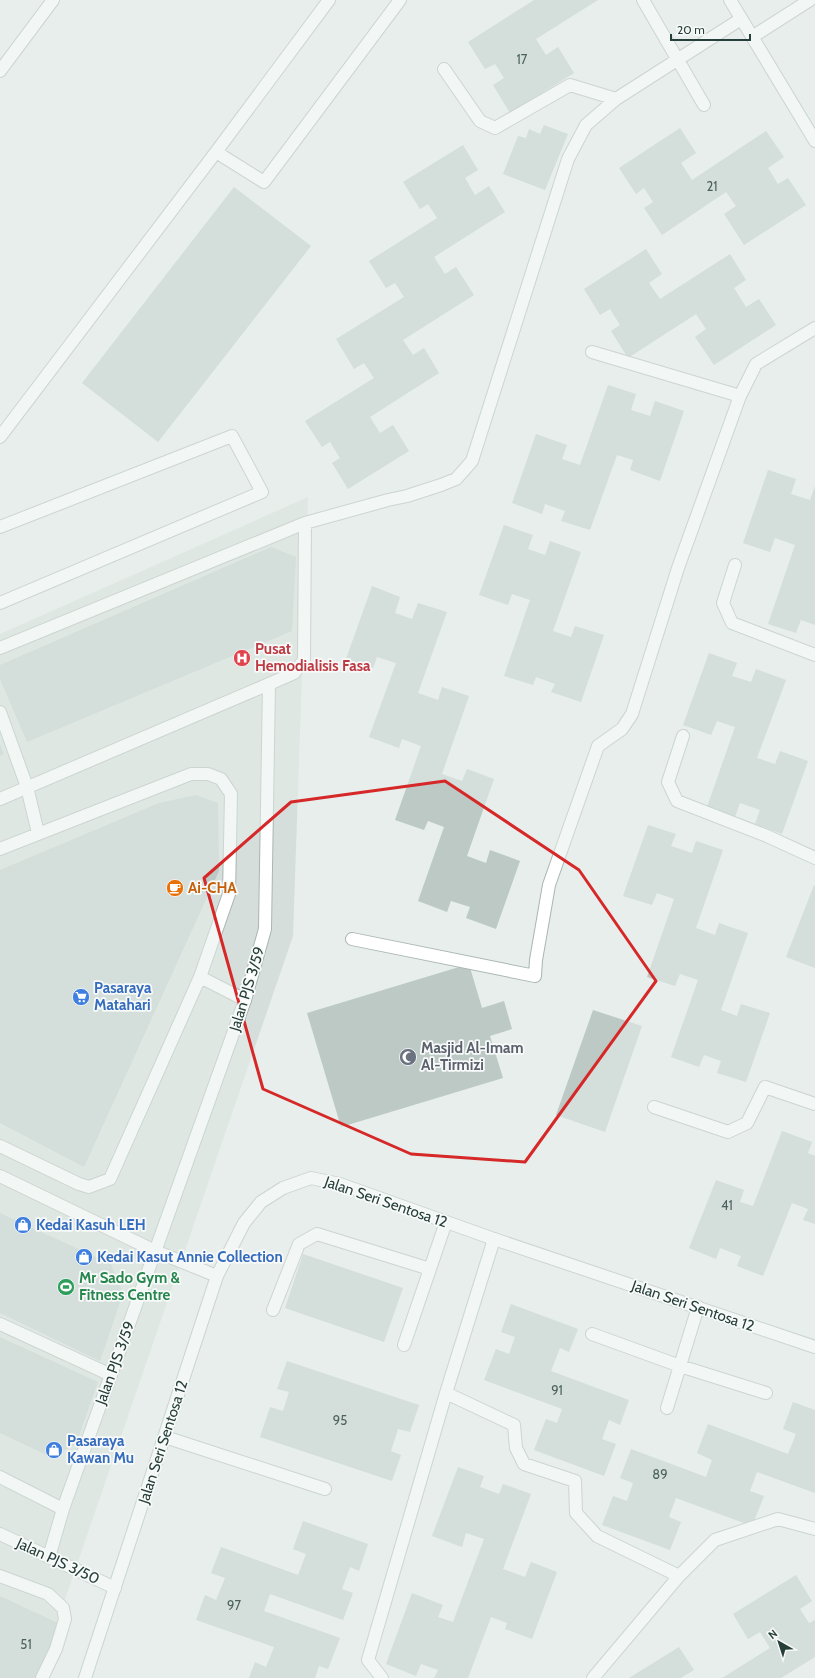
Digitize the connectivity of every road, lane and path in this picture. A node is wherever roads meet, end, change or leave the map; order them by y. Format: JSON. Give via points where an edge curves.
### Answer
{"nodes":[{"id":1,"x":53,"y":0,"type":"edge"},
{"id":2,"x":329,"y":0,"type":"edge"},
{"id":3,"x":400,"y":0,"type":"edge"},
{"id":4,"x":642,"y":0,"type":"edge"},
{"id":5,"x":730,"y":0,"type":"edge"},
{"id":6,"x":810,"y":0,"type":"edge"},
{"id":7,"x":741,"y":19,"type":"junction"},
{"id":8,"x":752,"y":37,"type":"junction"},
{"id":9,"x":677,"y":60,"type":"junction"},
{"id":10,"x":444,"y":69,"type":"dead end"},
{"id":11,"x":0,"y":71,"type":"edge"},
{"id":12,"x":616,"y":99,"type":"junction"},
{"id":13,"x":704,"y":106,"type":"dead end"},
{"id":14,"x":815,"y":141,"type":"edge"},
{"id":15,"x":216,"y":152,"type":"junction"},
{"id":16,"x":815,"y":328,"type":"edge"},
{"id":17,"x":592,"y":352,"type":"dead end"},
{"id":18,"x":740,"y":396,"type":"junction"},
{"id":19,"x":0,"y":437,"type":"edge"},
{"id":20,"x":305,"y":523,"type":"junction"},
{"id":21,"x":0,"y":527,"type":"edge"},
{"id":22,"x":735,"y":564,"type":"dead end"},
{"id":23,"x":0,"y":604,"type":"edge"},
{"id":24,"x":0,"y":648,"type":"edge"},
{"id":25,"x":815,"y":655,"type":"edge"},
{"id":26,"x":269,"y":684,"type":"junction"},
{"id":27,"x":0,"y":712,"type":"edge"},
{"id":28,"x":683,"y":736,"type":"dead end"},
{"id":29,"x":27,"y":787,"type":"junction"},
{"id":30,"x":0,"y":799,"type":"edge"},
{"id":31,"x":38,"y":832,"type":"junction"},
{"id":32,"x":0,"y":848,"type":"edge"},
{"id":33,"x":815,"y":858,"type":"edge"},
{"id":34,"x":352,"y":940,"type":"dead end"},
{"id":35,"x":200,"y":977,"type":"junction"},
{"id":36,"x":246,"y":1000,"type":"junction"},
{"id":37,"x":815,"y":1104,"type":"edge"},
{"id":38,"x":654,"y":1107,"type":"dead end"},
{"id":39,"x":1,"y":1148,"type":"edge"},
{"id":40,"x":0,"y":1176,"type":"edge"},
{"id":41,"x":446,"y":1222,"type":"junction"},
{"id":42,"x":494,"y":1239,"type":"junction"},
{"id":43,"x":155,"y":1251,"type":"junction"},
{"id":44,"x":430,"y":1269,"type":"junction"},
{"id":45,"x":217,"y":1276,"type":"junction"},
{"id":46,"x":698,"y":1308,"type":"junction"},
{"id":47,"x":273,"y":1310,"type":"dead end"},
{"id":48,"x":0,"y":1324,"type":"edge"},
{"id":49,"x":592,"y":1334,"type":"dead end"},
{"id":50,"x":404,"y":1345,"type":"dead end"},
{"id":51,"x":815,"y":1347,"type":"edge"},
{"id":52,"x":680,"y":1366,"type":"junction"},
{"id":53,"x":111,"y":1375,"type":"junction"},
{"id":54,"x":446,"y":1393,"type":"junction"},
{"id":55,"x":766,"y":1393,"type":"dead end"},
{"id":56,"x":667,"y":1408,"type":"dead end"},
{"id":57,"x":165,"y":1437,"type":"junction"},
{"id":58,"x":0,"y":1477,"type":"edge"},
{"id":59,"x":325,"y":1489,"type":"dead end"},
{"id":60,"x":63,"y":1509,"type":"junction"},
{"id":61,"x":815,"y":1529,"type":"edge"},
{"id":62,"x":0,"y":1534,"type":"edge"},
{"id":63,"x":48,"y":1557,"type":"junction"},
{"id":64,"x":0,"y":1576,"type":"edge"},
{"id":65,"x":679,"y":1576,"type":"junction"},
{"id":66,"x":115,"y":1588,"type":"junction"},
{"id":67,"x":42,"y":1678,"type":"edge"},
{"id":68,"x":84,"y":1678,"type":"edge"},
{"id":69,"x":382,"y":1678,"type":"edge"},
{"id":70,"x":593,"y":1678,"type":"edge"}],
"edges":[{"from":1,"to":11,"type":"street"},
{"from":2,"to":15,"type":"street"},
{"from":3,"to":15,"type":"street","via":[[264,182]]},
{"from":4,"to":9,"type":"street"},
{"from":5,"to":7,"type":"street"},
{"from":6,"to":8,"type":"street"},
{"from":7,"to":8,"type":"street"},
{"from":7,"to":9,"type":"street"},
{"from":8,"to":14,"type":"street"},
{"from":9,"to":12,"type":"street"},
{"from":9,"to":13,"type":"street"},
{"from":10,"to":12,"type":"street","via":[[480,121],[495,128],[570,85]]},
{"from":12,"to":20,"type":"street","via":[[586,125],[568,159],[472,461],[456,479],[441,485]]},
{"from":15,"to":19,"type":"street"},
{"from":16,"to":18,"type":"street","via":[[756,364]]},
{"from":17,"to":18,"type":"street"},
{"from":18,"to":34,"type":"street","via":[[678,568],[632,714],[622,729],[598,746],[569,826],[549,885],[535,976]]},
{"from":20,"to":24,"type":"street"},
{"from":20,"to":26,"type":"street","via":[[304,660],[294,673]]},
{"from":21,"to":23,"type":"street","via":[[232,436],[262,492]]},
{"from":22,"to":25,"type":"street","via":[[724,604],[732,623]]},
{"from":26,"to":29,"type":"street"},
{"from":26,"to":36,"type":"street","name":"Jalan PJS 3/59","via":[[265,929]]},
{"from":27,"to":29,"type":"street"},
{"from":28,"to":33,"type":"street","via":[[668,782],[677,801],[768,836]]},
{"from":29,"to":30,"type":"street"},
{"from":29,"to":31,"type":"street"},
{"from":31,"to":32,"type":"street"},
{"from":31,"to":35,"type":"street","via":[[191,774],[208,774],[221,779],[231,794],[229,894]]},
{"from":35,"to":36,"type":"street"},
{"from":35,"to":39,"type":"street","via":[[110,1179],[89,1187]]},
{"from":36,"to":43,"type":"street","name":"Jalan PJS 3/59"},
{"from":37,"to":38,"type":"street","via":[[765,1087],[748,1123],[728,1132]]},
{"from":40,"to":43,"type":"street"},
{"from":41,"to":42,"type":"street","name":"Jalan Seri Sentosa 12"},
{"from":41,"to":44,"type":"street"},
{"from":41,"to":45,"type":"street","name":"Jalan Seri Sentosa 12","via":[[340,1184],[311,1178],[284,1188],[261,1202],[244,1223]]},
{"from":42,"to":46,"type":"street","name":"Jalan Seri Sentosa 12"},
{"from":42,"to":54,"type":"street"},
{"from":43,"to":45,"type":"street"},
{"from":43,"to":53,"type":"street","name":"Jalan PJS 3/59"},
{"from":44,"to":47,"type":"street","via":[[317,1234],[299,1244]]},
{"from":44,"to":50,"type":"street"},
{"from":45,"to":57,"type":"street","name":"Jalan Seri Sentosa 12"},
{"from":46,"to":51,"type":"street","name":"Jalan Seri Sentosa 12"},
{"from":46,"to":52,"type":"street"},
{"from":48,"to":53,"type":"street"},
{"from":49,"to":52,"type":"street"},
{"from":52,"to":55,"type":"street"},
{"from":52,"to":56,"type":"street"},
{"from":53,"to":60,"type":"street","name":"Jalan PJS 3/59"},
{"from":54,"to":65,"type":"street","via":[[514,1425],[516,1448],[524,1464],[575,1481],[576,1513],[597,1536]]},
{"from":54,"to":69,"type":"street","via":[[368,1660]]},
{"from":57,"to":59,"type":"street"},
{"from":57,"to":66,"type":"street","name":"Jalan Seri Sentosa 12"},
{"from":58,"to":60,"type":"street"},
{"from":60,"to":63,"type":"street","name":"Jalan PJS 3/59"},
{"from":61,"to":65,"type":"street","via":[[778,1518],[715,1540]]},
{"from":62,"to":63,"type":"street","name":"Jalan PJS 3/50"},
{"from":63,"to":66,"type":"street","name":"Jalan PJS 3/50"},
{"from":64,"to":67,"type":"street","via":[[48,1594],[63,1608],[65,1619],[56,1649]]},
{"from":65,"to":70,"type":"street"},
{"from":66,"to":68,"type":"street","name":"Jalan Seri Sentosa 12"}]}
